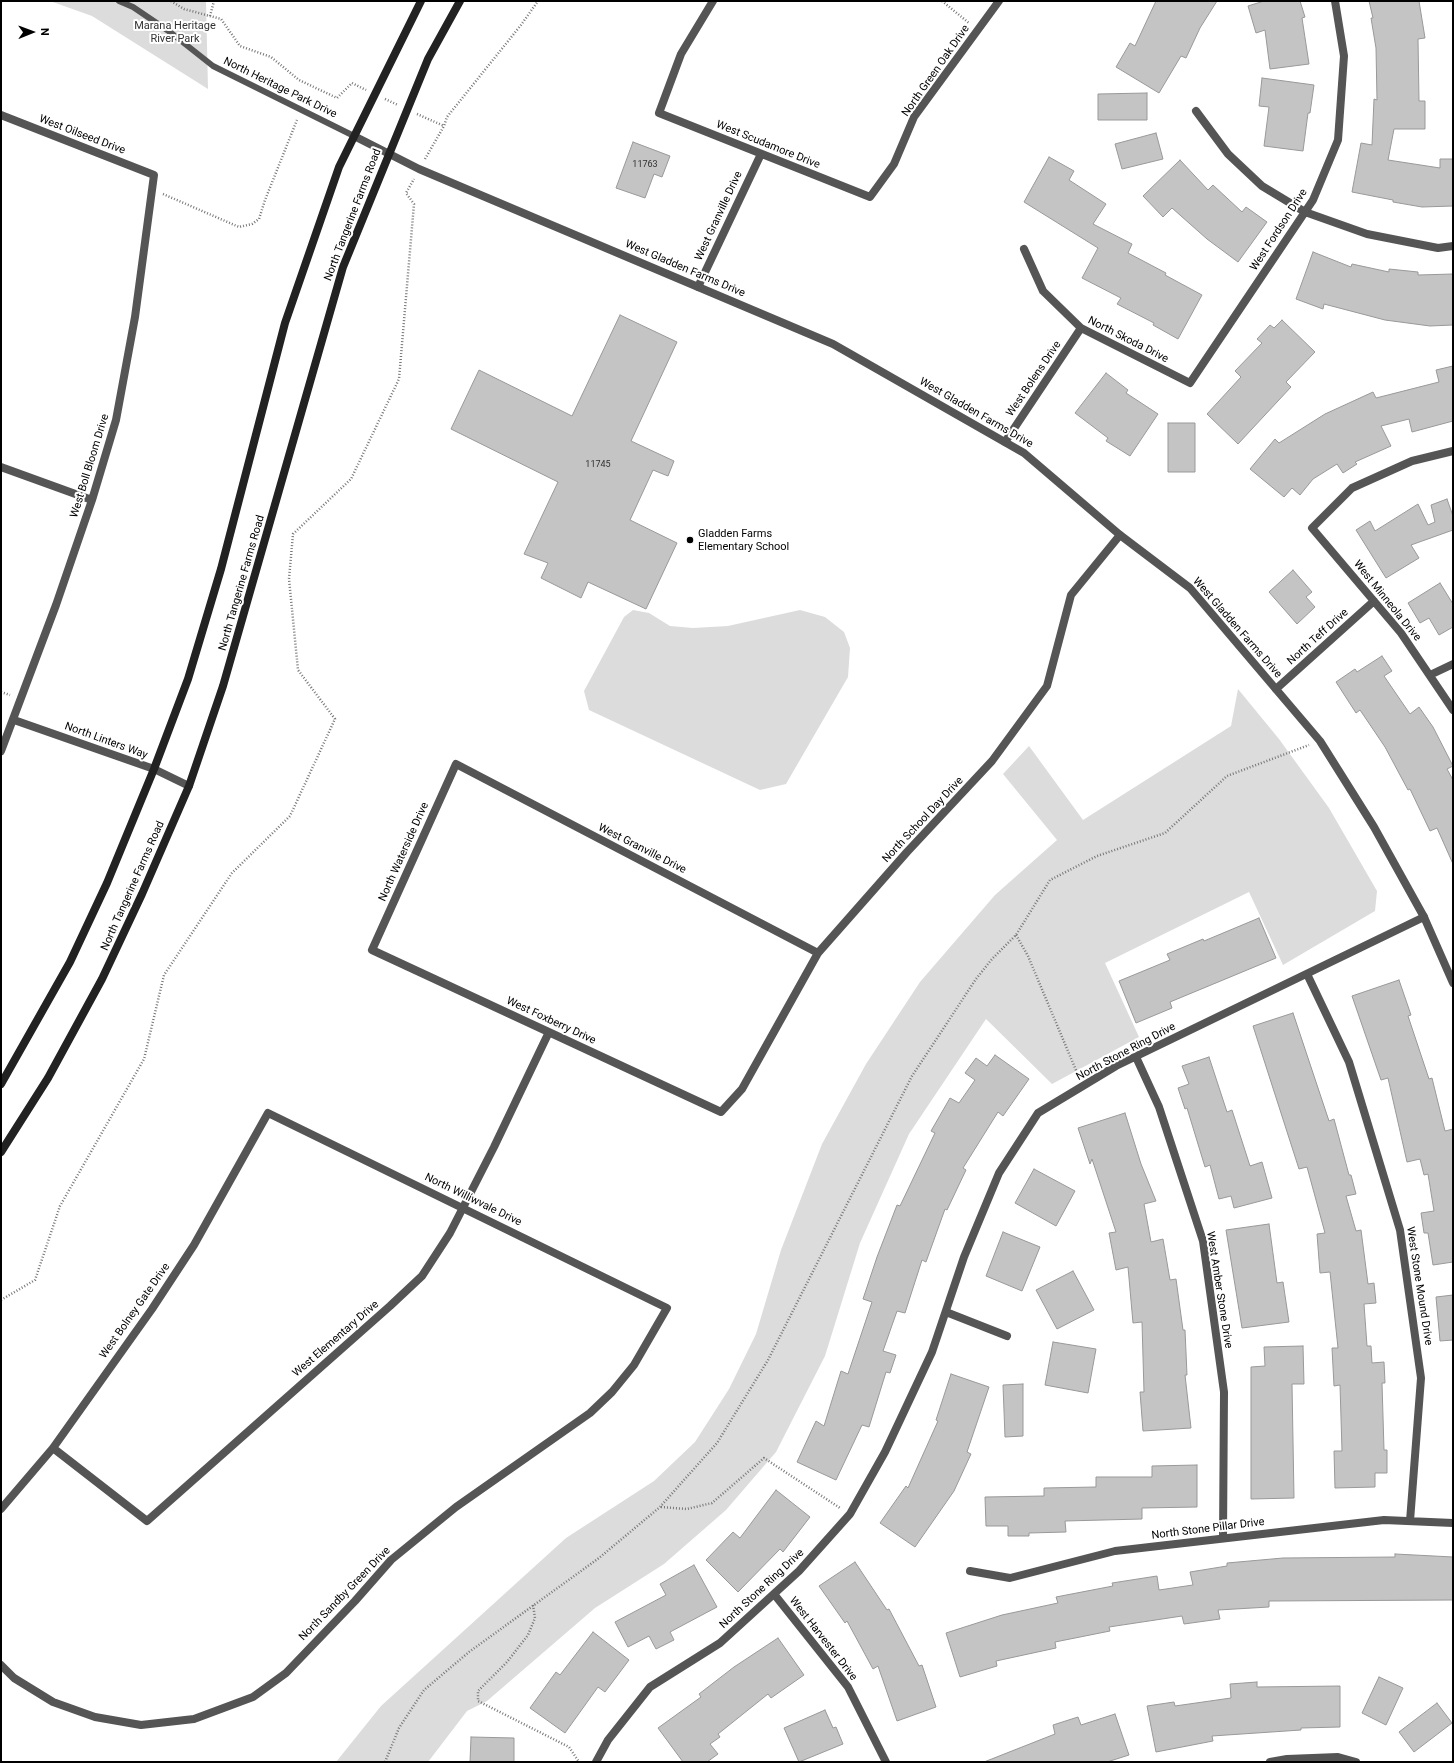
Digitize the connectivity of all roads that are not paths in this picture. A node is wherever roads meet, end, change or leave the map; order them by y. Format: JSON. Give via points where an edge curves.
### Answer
{"nodes":[{"id":1,"x":119,"y":1,"type":"edge"},
{"id":2,"x":421,"y":1,"type":"edge"},
{"id":3,"x":460,"y":1,"type":"edge"},
{"id":4,"x":714,"y":1,"type":"edge"},
{"id":5,"x":999,"y":1,"type":"edge"},
{"id":6,"x":1335,"y":1,"type":"edge"},
{"id":7,"x":1196,"y":112,"type":"dead end"},
{"id":8,"x":1,"y":116,"type":"edge"},
{"id":9,"x":354,"y":136,"type":"junction"},
{"id":10,"x":388,"y":154,"type":"junction"},
{"id":11,"x":761,"y":154,"type":"junction"},
{"id":12,"x":154,"y":174,"type":"joint"},
{"id":13,"x":870,"y":196,"type":"joint"},
{"id":14,"x":1305,"y":212,"type":"junction"},
{"id":15,"x":1453,"y":246,"type":"edge"},
{"id":16,"x":1024,"y":249,"type":"dead end"},
{"id":17,"x":698,"y":287,"type":"junction"},
{"id":18,"x":1081,"y":328,"type":"junction"},
{"id":19,"x":1190,"y":384,"type":"joint"},
{"id":20,"x":1005,"y":442,"type":"junction"},
{"id":21,"x":1453,"y":451,"type":"edge"},
{"id":22,"x":1,"y":468,"type":"edge"},
{"id":23,"x":92,"y":500,"type":"junction"},
{"id":24,"x":1120,"y":535,"type":"junction"},
{"id":25,"x":1374,"y":601,"type":"junction"},
{"id":26,"x":1453,"y":664,"type":"edge"},
{"id":27,"x":1430,"y":675,"type":"junction"},
{"id":28,"x":1276,"y":689,"type":"junction"},
{"id":29,"x":1453,"y":710,"type":"edge"},
{"id":30,"x":14,"y":720,"type":"junction"},
{"id":31,"x":1,"y":751,"type":"edge"},
{"id":32,"x":456,"y":764,"type":"joint"},
{"id":33,"x":154,"y":769,"type":"junction"},
{"id":34,"x":189,"y":786,"type":"junction"},
{"id":35,"x":1424,"y":917,"type":"junction"},
{"id":36,"x":372,"y":950,"type":"joint"},
{"id":37,"x":818,"y":953,"type":"junction"},
{"id":38,"x":1307,"y":974,"type":"junction"},
{"id":39,"x":1453,"y":983,"type":"edge"},
{"id":40,"x":549,"y":1032,"type":"junction"},
{"id":41,"x":1136,"y":1057,"type":"junction"},
{"id":42,"x":1,"y":1084,"type":"edge"},
{"id":43,"x":721,"y":1112,"type":"joint"},
{"id":44,"x":268,"y":1113,"type":"joint"},
{"id":45,"x":1,"y":1152,"type":"edge"},
{"id":46,"x":463,"y":1208,"type":"junction"},
{"id":47,"x":667,"y":1308,"type":"joint"},
{"id":48,"x":946,"y":1312,"type":"junction"},
{"id":49,"x":1007,"y":1336,"type":"dead end"},
{"id":50,"x":53,"y":1448,"type":"junction"},
{"id":51,"x":1,"y":1509,"type":"edge"},
{"id":52,"x":1410,"y":1521,"type":"junction"},
{"id":53,"x":1453,"y":1523,"type":"edge"},
{"id":54,"x":1224,"y":1538,"type":"junction"},
{"id":55,"x":970,"y":1571,"type":"dead end"},
{"id":56,"x":774,"y":1594,"type":"junction"},
{"id":57,"x":1,"y":1665,"type":"edge"},
{"id":58,"x":596,"y":1762,"type":"edge"},
{"id":59,"x":886,"y":1762,"type":"edge"},
{"id":60,"x":1270,"y":1762,"type":"edge"},
{"id":61,"x":1356,"y":1762,"type":"edge"}],
"edges":[{"from":1,"to":9,"type":"lane","name":"North Heritage Park Drive","via":[[133,7],[170,32],[213,66]]},
{"from":2,"to":9,"type":"main road"},
{"from":3,"to":10,"type":"main road","name":"North Tangerine Farms Road","via":[[428,59]]},
{"from":4,"to":11,"type":"street","name":"West Scudamore Drive","via":[[681,54],[659,113]]},
{"from":5,"to":13,"type":"street","name":"North Green Oak Drive","via":[[914,118],[894,164]]},
{"from":6,"to":14,"type":"street","name":"West Fordson Drive","via":[[1344,56],[1338,140],[1313,200]]},
{"from":7,"to":14,"type":"street","via":[[1228,154],[1262,186]]},
{"from":8,"to":12,"type":"street","name":"West Oilseed Drive"},
{"from":9,"to":10,"type":"street","name":"West Gladden Farms Drive"},
{"from":9,"to":33,"type":"main road","via":[[339,167],[285,323],[221,569],[188,679]]},
{"from":10,"to":17,"type":"street","name":"West Gladden Farms Drive"},
{"from":10,"to":34,"type":"main road","name":"North Tangerine Farms Road","via":[[343,267],[237,641]]},
{"from":11,"to":13,"type":"street","name":"West Scudamore Drive"},
{"from":11,"to":17,"type":"street","name":"West Granville Drive"},
{"from":12,"to":23,"type":"street","name":"West Boll Bloom Drive","via":[[135,317],[116,420]]},
{"from":14,"to":15,"type":"street","via":[[1367,234],[1438,248]]},
{"from":14,"to":19,"type":"street","name":"West Fordson Drive"},
{"from":16,"to":18,"type":"street","name":"North Skoda Drive","via":[[1043,291]]},
{"from":17,"to":20,"type":"street","name":"West Gladden Farms Drive","via":[[833,344]]},
{"from":18,"to":19,"type":"street","name":"North Skoda Drive"},
{"from":18,"to":20,"type":"street","name":"West Bolens Drive"},
{"from":20,"to":24,"type":"street","name":"West Gladden Farms Drive","via":[[1024,453]]},
{"from":21,"to":25,"type":"street","name":"West Minneola Drive","via":[[1412,461],[1352,488],[1312,528]]},
{"from":22,"to":23,"type":"street"},
{"from":23,"to":30,"type":"street","name":"West Boll Bloom Drive"},
{"from":24,"to":28,"type":"street","name":"West Gladden Farms Drive","via":[[1190,588]]},
{"from":24,"to":37,"type":"street","name":"North School Day Drive","via":[[1071,595],[1047,686],[992,761]]},
{"from":25,"to":27,"type":"street","name":"West Minneola Drive","via":[[1401,633]]},
{"from":25,"to":28,"type":"street","name":"North Teff Drive"},
{"from":26,"to":27,"type":"street"},
{"from":27,"to":29,"type":"street","name":"West Minneola Drive"},
{"from":28,"to":35,"type":"street","name":"West Gladden Farms Drive","via":[[1320,740],[1374,827]]},
{"from":30,"to":31,"type":"street","name":"West Boll Bloom Drive"},
{"from":30,"to":33,"type":"street","name":"North Linters Way"},
{"from":32,"to":36,"type":"street","name":"North Waterside Drive"},
{"from":32,"to":37,"type":"street","name":"West Granville Drive"},
{"from":33,"to":34,"type":"street","name":"North Linters Way"},
{"from":33,"to":42,"type":"main road","via":[[107,883],[70,962]]},
{"from":34,"to":45,"type":"main road","name":"North Tangerine Farms Road","via":[[102,979],[48,1078]]},
{"from":35,"to":38,"type":"street","name":"North Stone Ring Drive"},
{"from":35,"to":39,"type":"street","name":"West Gladden Farms Drive"},
{"from":36,"to":40,"type":"street","name":"West Foxberry Drive"},
{"from":37,"to":43,"type":"street","name":"North School Day Drive","via":[[742,1089]]},
{"from":38,"to":41,"type":"street","name":"North Stone Ring Drive"},
{"from":38,"to":52,"type":"street","name":"West Stone Mound Drive","via":[[1349,1062],[1400,1230],[1421,1378]]},
{"from":40,"to":43,"type":"street","name":"West Foxberry Drive"},
{"from":40,"to":46,"type":"street","name":"West Elementary Drive"},
{"from":41,"to":48,"type":"street","name":"North Stone Ring Drive","via":[[1038,1112],[999,1173],[964,1257]]},
{"from":41,"to":54,"type":"street","name":"West Amber Stone Drive","via":[[1159,1107],[1203,1241],[1224,1392]]},
{"from":44,"to":46,"type":"street","name":"North Williwvale Drive"},
{"from":44,"to":50,"type":"street","name":"West Bolney Gate Drive","via":[[190,1252]]},
{"from":46,"to":47,"type":"street","name":"North Williwvale Drive"},
{"from":46,"to":50,"type":"street","name":"West Elementary Drive","via":[[422,1276],[147,1521]]},
{"from":47,"to":57,"type":"street","name":"North Sandby Green Drive","via":[[634,1365],[612,1392],[590,1413],[456,1507],[391,1560],[286,1673],[253,1697],[194,1719],[140,1725],[95,1717],[53,1702],[14,1678]]},
{"from":48,"to":49,"type":"street"},
{"from":48,"to":56,"type":"street","name":"North Stone Ring Drive","via":[[932,1352],[884,1452],[850,1514],[799,1571]]},
{"from":50,"to":51,"type":"street","name":"West Bolney Gate Drive"},
{"from":52,"to":53,"type":"street","name":"North Stone Pillar Drive"},
{"from":52,"to":54,"type":"street","name":"North Stone Pillar Drive","via":[[1384,1520]]},
{"from":54,"to":55,"type":"street","name":"North Stone Pillar Drive","via":[[1115,1551],[1010,1578]]},
{"from":56,"to":58,"type":"street","name":"North Stone Ring Drive","via":[[720,1643],[650,1687],[608,1740]]},
{"from":56,"to":59,"type":"street","name":"West Harvester Drive","via":[[848,1687]]},
{"from":60,"to":61,"type":"street","via":[[1338,1757]]}]}
